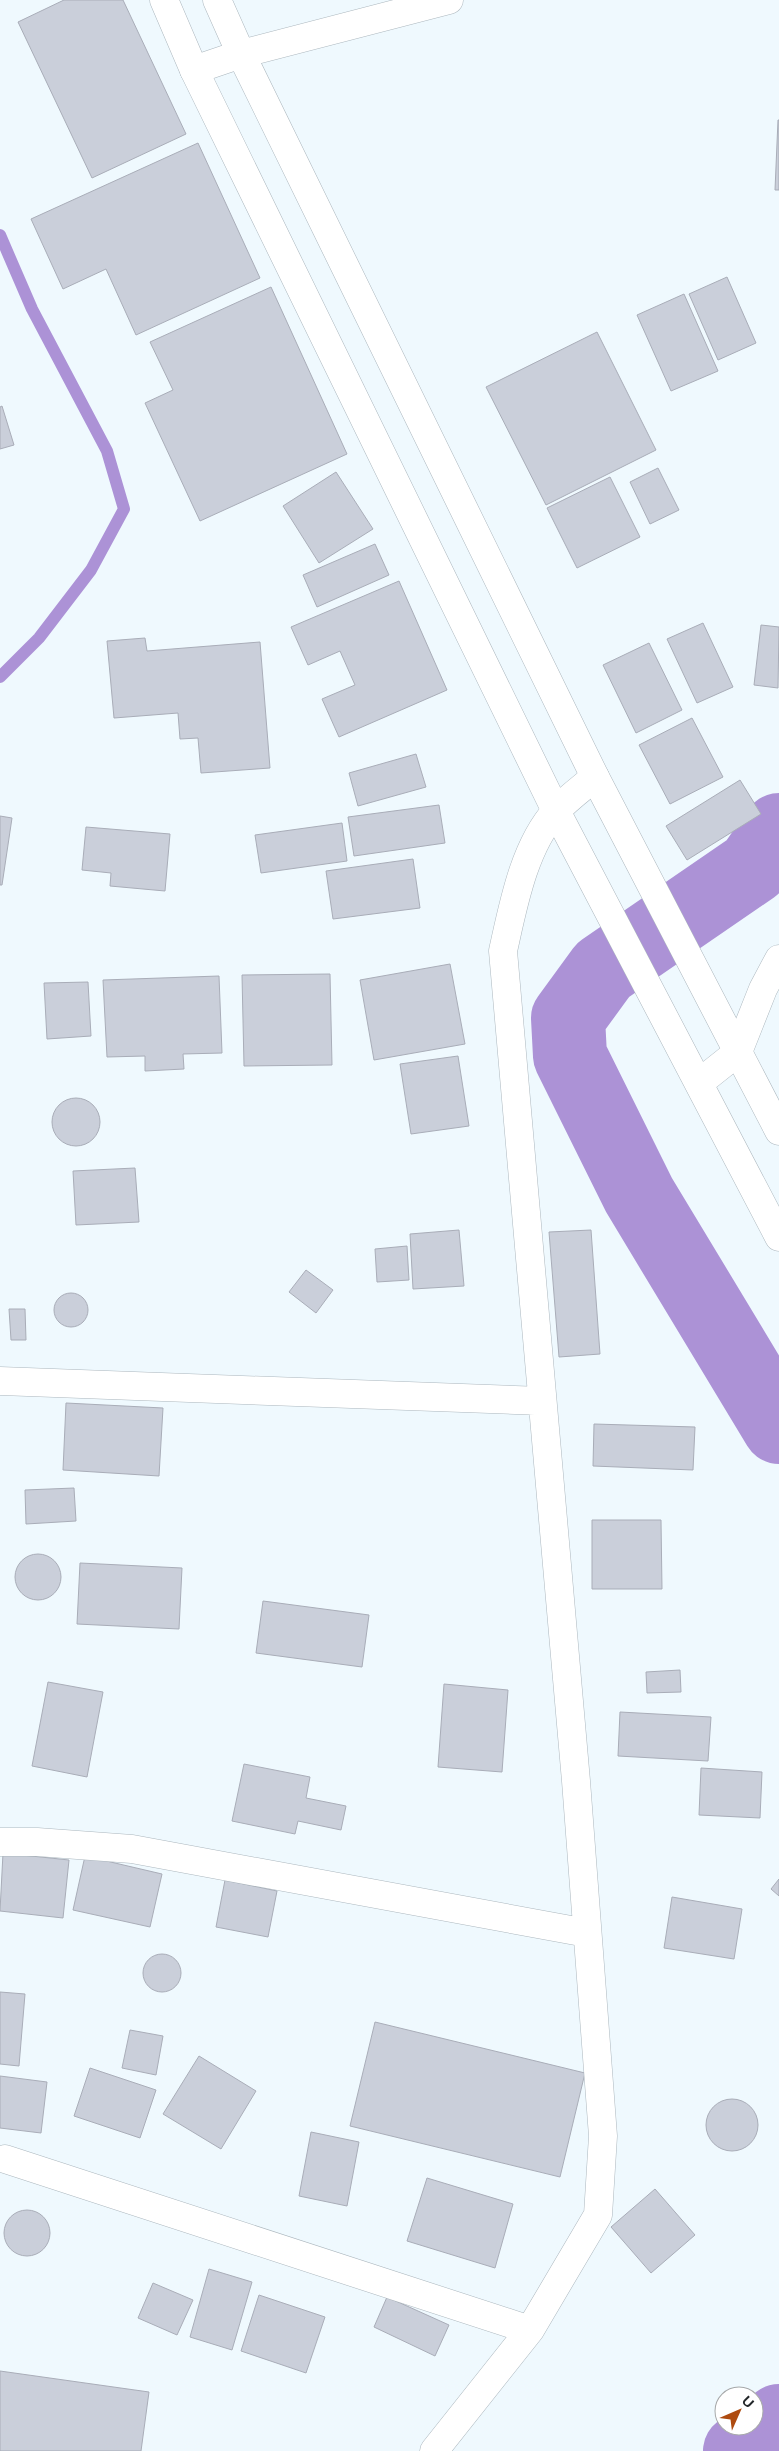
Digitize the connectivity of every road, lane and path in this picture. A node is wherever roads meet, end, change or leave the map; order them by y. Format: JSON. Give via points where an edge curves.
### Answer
{"nodes":[{"id":1,"x":164,"y":0,"type":"edge"},
{"id":2,"x":217,"y":0,"type":"edge"},
{"id":3,"x":449,"y":0,"type":"edge"},
{"id":4,"x":240,"y":54,"type":"junction"},
{"id":5,"x":194,"y":70,"type":"junction"},
{"id":6,"x":594,"y":778,"type":"junction"},
{"id":7,"x":556,"y":811,"type":"junction"},
{"id":8,"x":779,"y":959,"type":"edge"},
{"id":9,"x":738,"y":1052,"type":"junction"},
{"id":10,"x":699,"y":1083,"type":"junction"},
{"id":11,"x":779,"y":1131,"type":"edge"},
{"id":12,"x":779,"y":1237,"type":"edge"},
{"id":13,"x":0,"y":1381,"type":"edge"},
{"id":14,"x":542,"y":1401,"type":"junction"},
{"id":15,"x":0,"y":1842,"type":"edge"},
{"id":16,"x":587,"y":1933,"type":"junction"},
{"id":17,"x":5,"y":2159,"type":"dead end"},
{"id":18,"x":530,"y":2330,"type":"junction"},
{"id":19,"x":434,"y":2451,"type":"edge"}],
"edges":[{"from":1,"to":5,"type":"main road"},
{"from":2,"to":4,"type":"main road"},
{"from":3,"to":4,"type":"main road"},
{"from":4,"to":5,"type":"main road"},
{"from":4,"to":6,"type":"main road"},
{"from":5,"to":7,"type":"main road"},
{"from":6,"to":7,"type":"main road"},
{"from":6,"to":9,"type":"main road"},
{"from":7,"to":10,"type":"main road"},
{"from":7,"to":14,"type":"main road","via":[[518,883],[503,951]]},
{"from":8,"to":9,"type":"main road","via":[[763,989]]},
{"from":9,"to":10,"type":"main road"},
{"from":9,"to":11,"type":"main road"},
{"from":10,"to":12,"type":"main road"},
{"from":13,"to":14,"type":"main road"},
{"from":14,"to":16,"type":"main road"},
{"from":15,"to":16,"type":"main road","via":[[132,1849]]},
{"from":16,"to":18,"type":"main road","via":[[602,2136],[598,2215]]},
{"from":17,"to":18,"type":"main road"},
{"from":18,"to":19,"type":"main road"}]}
